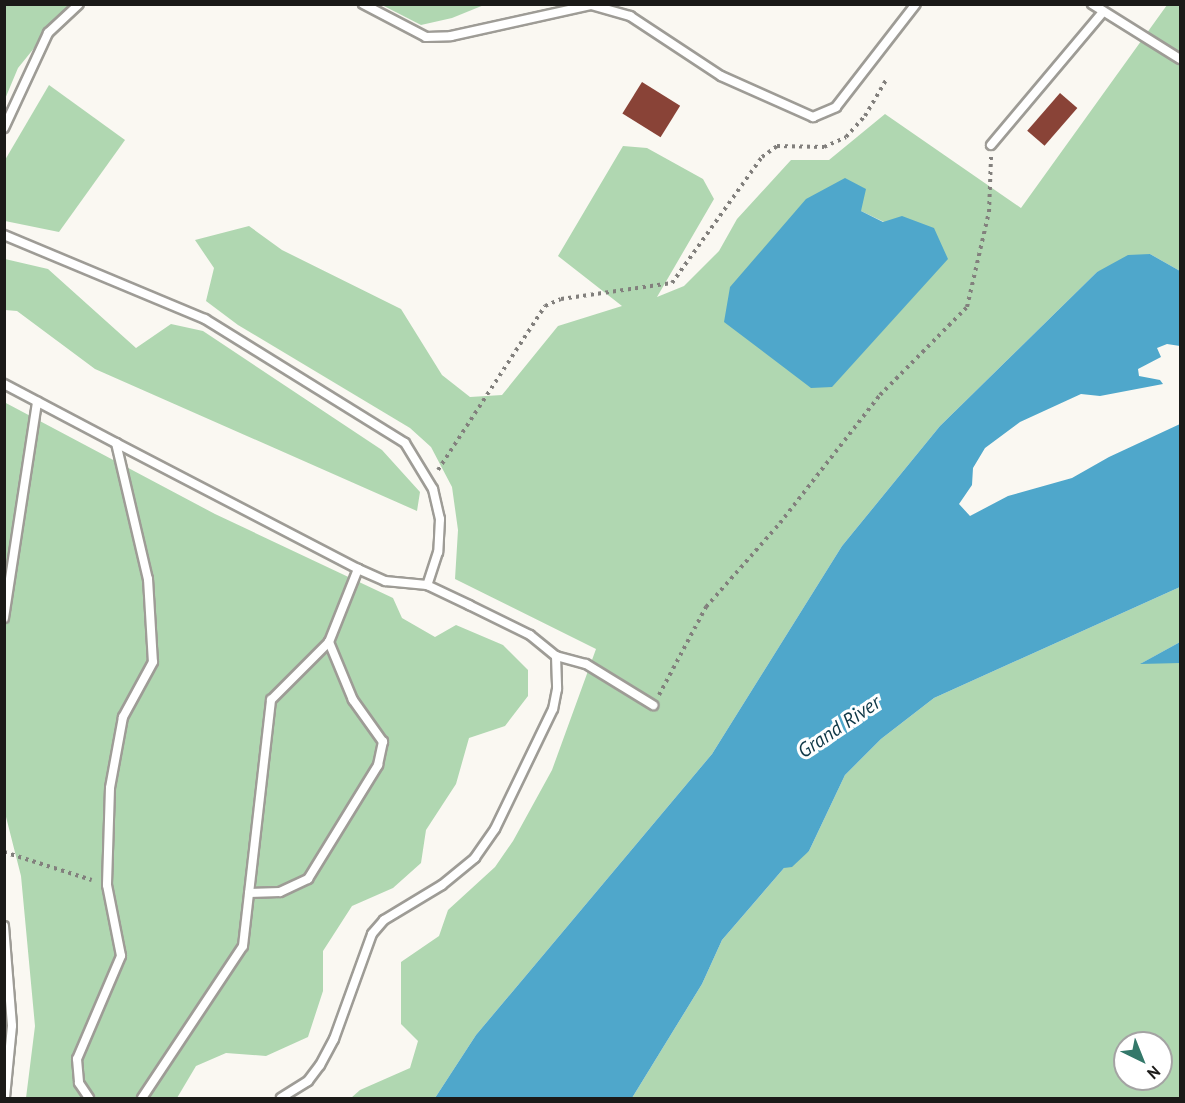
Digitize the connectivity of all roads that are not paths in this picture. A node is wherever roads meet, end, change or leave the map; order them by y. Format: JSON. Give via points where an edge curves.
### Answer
{"nodes":[{"id":1,"x":79,"y":4,"type":"edge"},
{"id":2,"x":363,"y":4,"type":"edge"},
{"id":3,"x":916,"y":4,"type":"edge"},
{"id":4,"x":1092,"y":4,"type":"edge"},
{"id":5,"x":1103,"y":12,"type":"junction"},
{"id":6,"x":1180,"y":59,"type":"edge"},
{"id":7,"x":4,"y":128,"type":"edge"},
{"id":8,"x":991,"y":145,"type":"road end"},
{"id":9,"x":4,"y":234,"type":"edge"},
{"id":10,"x":4,"y":384,"type":"edge"},
{"id":11,"x":37,"y":402,"type":"junction"},
{"id":12,"x":116,"y":443,"type":"junction"},
{"id":13,"x":358,"y":569,"type":"junction"},
{"id":14,"x":427,"y":585,"type":"junction"},
{"id":15,"x":4,"y":618,"type":"edge"},
{"id":16,"x":329,"y":642,"type":"junction"},
{"id":17,"x":556,"y":656,"type":"junction"},
{"id":18,"x":653,"y":705,"type":"road end"},
{"id":19,"x":249,"y":893,"type":"junction"},
{"id":20,"x":4,"y":926,"type":"edge"},
{"id":21,"x":5,"y":1098,"type":"edge"},
{"id":22,"x":89,"y":1098,"type":"edge"},
{"id":23,"x":142,"y":1098,"type":"edge"},
{"id":24,"x":281,"y":1098,"type":"edge"}],
"edges":[{"from":1,"to":7,"type":"lane","via":[[48,33]]},
{"from":2,"to":3,"type":"lane","via":[[426,37],[451,36],[591,5],[630,16],[721,76],[813,117],[836,107]]},
{"from":4,"to":5,"type":"lane"},
{"from":5,"to":6,"type":"lane"},
{"from":5,"to":8,"type":"lane"},
{"from":9,"to":14,"type":"lane","via":[[205,319],[405,443],[430,484],[441,519],[438,552]]},
{"from":10,"to":11,"type":"lane"},
{"from":11,"to":12,"type":"lane"},
{"from":11,"to":15,"type":"lane"},
{"from":12,"to":13,"type":"lane"},
{"from":12,"to":22,"type":"lane","via":[[148,579],[153,662],[123,717],[116,742],[110,788],[107,885],[121,956],[77,1059],[79,1083]]},
{"from":13,"to":14,"type":"lane","via":[[385,581]]},
{"from":13,"to":16,"type":"lane"},
{"from":14,"to":17,"type":"lane","via":[[530,635]]},
{"from":16,"to":19,"type":"lane","via":[[271,700]]},
{"from":16,"to":19,"type":"lane","via":[[353,700],[383,742],[378,765],[308,879],[280,892]]},
{"from":17,"to":18,"type":"lane","via":[[585,664]]},
{"from":17,"to":24,"type":"lane","via":[[553,709],[495,829],[475,858],[442,885],[384,920],[372,934],[334,1039],[320,1065],[308,1081]]},
{"from":19,"to":23,"type":"lane","via":[[243,946]]},
{"from":20,"to":21,"type":"lane","via":[[12,1026]]}]}
